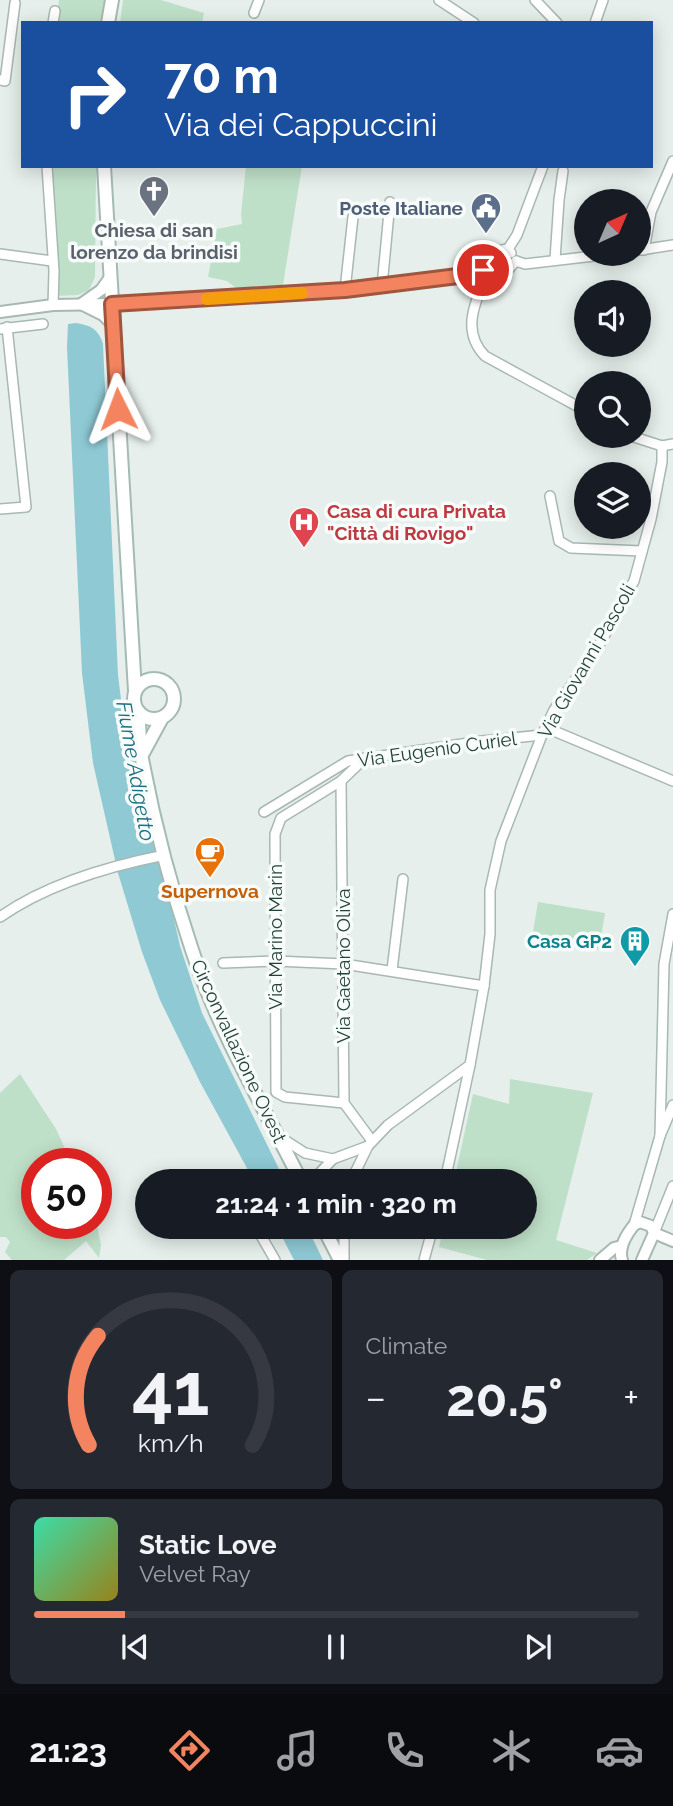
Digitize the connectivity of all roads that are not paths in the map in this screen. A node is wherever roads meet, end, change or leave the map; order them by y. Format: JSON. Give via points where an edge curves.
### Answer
{"nodes":[{"id":1,"x":112,"y":0,"type":"edge"},
{"id":2,"x":259,"y":0,"type":"edge"},
{"id":3,"x":439,"y":0,"type":"edge"},
{"id":4,"x":535,"y":0,"type":"edge"},
{"id":5,"x":603,"y":0,"type":"edge"},
{"id":6,"x":15,"y":4,"type":"dead end"},
{"id":7,"x":55,"y":11,"type":"dead end"},
{"id":8,"x":254,"y":13,"type":"dead end"},
{"id":9,"x":53,"y":21,"type":"edge"},
{"id":10,"x":108,"y":21,"type":"edge"},
{"id":11,"x":471,"y":21,"type":"edge"},
{"id":12,"x":555,"y":21,"type":"edge"},
{"id":13,"x":596,"y":21,"type":"edge"},
{"id":14,"x":0,"y":80,"type":"edge"},
{"id":15,"x":673,"y":161,"type":"edge"},
{"id":16,"x":47,"y":168,"type":"edge"},
{"id":17,"x":104,"y":168,"type":"edge"},
{"id":18,"x":542,"y":168,"type":"edge"},
{"id":19,"x":563,"y":171,"type":"dead end"},
{"id":20,"x":390,"y":202,"type":"dead end"},
{"id":21,"x":651,"y":212,"type":"edge"},
{"id":22,"x":353,"y":217,"type":"dead end"},
{"id":23,"x":673,"y":245,"type":"edge"},
{"id":24,"x":651,"y":248,"type":"edge"},
{"id":25,"x":508,"y":249,"type":"junction"},
{"id":26,"x":0,"y":254,"type":"edge"},
{"id":27,"x":574,"y":258,"type":"edge"},
{"id":28,"x":555,"y":260,"type":"junction"},
{"id":29,"x":51,"y":261,"type":"junction"},
{"id":30,"x":516,"y":261,"type":"junction"},
{"id":31,"x":485,"y":272,"type":"junction"},
{"id":32,"x":111,"y":276,"type":"junction"},
{"id":33,"x":382,"y":286,"type":"junction"},
{"id":34,"x":345,"y":290,"type":"junction"},
{"id":35,"x":81,"y":304,"type":"junction"},
{"id":36,"x":112,"y":304,"type":"junction"},
{"id":37,"x":53,"y":305,"type":"junction"},
{"id":38,"x":0,"y":312,"type":"edge"},
{"id":39,"x":43,"y":324,"type":"dead end"},
{"id":40,"x":114,"y":326,"type":"junction"},
{"id":41,"x":3,"y":328,"type":"edge"},
{"id":42,"x":574,"y":404,"type":"edge"},
{"id":43,"x":651,"y":444,"type":"edge"},
{"id":44,"x":673,"y":444,"type":"edge"},
{"id":45,"x":662,"y":446,"type":"junction"},
{"id":46,"x":550,"y":496,"type":"dead end"},
{"id":47,"x":0,"y":509,"type":"edge"},
{"id":48,"x":642,"y":551,"type":"junction"},
{"id":49,"x":132,"y":646,"type":"junction"},
{"id":50,"x":156,"y":678,"type":"junction"},
{"id":51,"x":135,"y":691,"type":"junction"},
{"id":52,"x":138,"y":711,"type":"junction"},
{"id":53,"x":162,"y":718,"type":"junction"},
{"id":54,"x":543,"y":732,"type":"junction"},
{"id":55,"x":142,"y":756,"type":"junction"},
{"id":56,"x":365,"y":758,"type":"junction"},
{"id":57,"x":341,"y":781,"type":"junction"},
{"id":58,"x":673,"y":781,"type":"edge"},
{"id":59,"x":264,"y":812,"type":"dead end"},
{"id":60,"x":162,"y":855,"type":"junction"},
{"id":61,"x":404,"y":879,"type":"dead end"},
{"id":62,"x":673,"y":914,"type":"edge"},
{"id":63,"x":0,"y":917,"type":"edge"},
{"id":64,"x":276,"y":961,"type":"junction"},
{"id":65,"x":223,"y":963,"type":"dead end"},
{"id":66,"x":344,"y":964,"type":"junction"},
{"id":67,"x":669,"y":966,"type":"edge"},
{"id":68,"x":392,"y":970,"type":"junction"},
{"id":69,"x":484,"y":986,"type":"junction"},
{"id":70,"x":470,"y":1065,"type":"junction"},
{"id":71,"x":344,"y":1104,"type":"junction"},
{"id":72,"x":673,"y":1105,"type":"edge"},
{"id":73,"x":277,"y":1134,"type":"junction"},
{"id":74,"x":660,"y":1136,"type":"junction"},
{"id":75,"x":370,"y":1143,"type":"junction"},
{"id":76,"x":333,"y":1158,"type":"junction"},
{"id":77,"x":295,"y":1169,"type":"edge"},
{"id":78,"x":323,"y":1169,"type":"edge"},
{"id":79,"x":357,"y":1169,"type":"edge"},
{"id":80,"x":448,"y":1169,"type":"edge"},
{"id":81,"x":673,"y":1186,"type":"edge"},
{"id":82,"x":634,"y":1225,"type":"junction"},
{"id":83,"x":654,"y":1233,"type":"junction"},
{"id":84,"x":263,"y":1239,"type":"edge"},
{"id":85,"x":330,"y":1239,"type":"edge"},
{"id":86,"x":343,"y":1239,"type":"edge"},
{"id":87,"x":430,"y":1239,"type":"edge"},
{"id":88,"x":671,"y":1241,"type":"edge"},
{"id":89,"x":650,"y":1244,"type":"junction"},
{"id":90,"x":622,"y":1246,"type":"junction"},
{"id":91,"x":275,"y":1260,"type":"edge"},
{"id":92,"x":342,"y":1260,"type":"edge"},
{"id":93,"x":424,"y":1260,"type":"edge"},
{"id":94,"x":600,"y":1260,"type":"edge"},
{"id":95,"x":622,"y":1260,"type":"edge"},
{"id":96,"x":642,"y":1260,"type":"edge"}],
"edges":[{"from":1,"to":10,"type":"main road"},
{"from":2,"to":8,"type":"street"},
{"from":3,"to":11,"type":"street"},
{"from":4,"to":12,"type":"street"},
{"from":5,"to":13,"type":"street"},
{"from":6,"to":14,"type":"street","via":[[5,81]]},
{"from":7,"to":9,"type":"street"},
{"from":15,"to":21,"type":"street"},
{"from":16,"to":29,"type":"street"},
{"from":17,"to":32,"type":"main road"},
{"from":18,"to":25,"type":"street"},
{"from":19,"to":28,"type":"street"},
{"from":20,"to":33,"type":"street"},
{"from":22,"to":34,"type":"street"},
{"from":23,"to":24,"type":"street"},
{"from":25,"to":30,"type":"street"},
{"from":25,"to":31,"type":"street","via":[[485,261]]},
{"from":26,"to":29,"type":"street"},
{"from":27,"to":28,"type":"street"},
{"from":28,"to":30,"type":"street"},
{"from":29,"to":37,"type":"street"},
{"from":30,"to":31,"type":"street","via":[[507,271]]},
{"from":31,"to":33,"type":"street"},
{"from":31,"to":42,"type":"street","via":[[470,321],[476,346],[485,356]]},
{"from":32,"to":35,"type":"street"},
{"from":32,"to":36,"type":"main road"},
{"from":33,"to":34,"type":"street"},
{"from":34,"to":36,"type":"street"},
{"from":35,"to":36,"type":"street"},
{"from":35,"to":37,"type":"street"},
{"from":35,"to":40,"type":"street"},
{"from":36,"to":40,"type":"main road"},
{"from":37,"to":38,"type":"street"},
{"from":39,"to":41,"type":"street"},
{"from":40,"to":49,"type":"main road"},
{"from":41,"to":47,"type":"street","via":[[26,507]]},
{"from":43,"to":45,"type":"street"},
{"from":44,"to":45,"type":"street"},
{"from":45,"to":48,"type":"street","name":"Via Giovanni Pascoli"},
{"from":46,"to":48,"type":"street","via":[[559,541],[571,548]]},
{"from":48,"to":54,"type":"street","name":"Via Giovanni Pascoli","via":[[619,612]]},
{"from":49,"to":50,"type":"main road","via":[[142,669]]},
{"from":49,"to":51,"type":"main road"},
{"from":50,"to":51,"type":"main road","via":[[143,681]]},
{"from":50,"to":53,"type":"main road","via":[[168,684],[174,696],[172,709]]},
{"from":51,"to":52,"type":"main road"},
{"from":52,"to":53,"type":"main road","via":[[149,718]]},
{"from":52,"to":55,"type":"main road","name":"Circonvallazione Ovest"},
{"from":53,"to":55,"type":"main road"},
{"from":54,"to":56,"type":"street","name":"Via Eugenio Curiel"},
{"from":54,"to":58,"type":"street","via":[[554,731]]},
{"from":54,"to":69,"type":"street","name":"Via Giovanni Pascoli","via":[[501,841],[490,890]]},
{"from":55,"to":60,"type":"main road","name":"Circonvallazione Ovest"},
{"from":56,"to":57,"type":"street","name":"Via Marino Marin"},
{"from":56,"to":59,"type":"street","name":"Via Eugenio Curiel","via":[[348,761]]},
{"from":57,"to":64,"type":"street","name":"Via Marino Marin","via":[[281,818],[275,834]]},
{"from":57,"to":66,"type":"street","name":"Via Gaetano Oliva"},
{"from":60,"to":63,"type":"street","via":[[49,890]]},
{"from":60,"to":73,"type":"main road","name":"Circonvallazione Ovest","via":[[207,991]]},
{"from":61,"to":68,"type":"street"},
{"from":62,"to":67,"type":"street"},
{"from":64,"to":65,"type":"street"},
{"from":64,"to":66,"type":"street"},
{"from":64,"to":71,"type":"street","name":"Via Marino Marin","via":[[276,1092]]},
{"from":66,"to":68,"type":"street"},
{"from":66,"to":71,"type":"street","name":"Via Gaetano Oliva"},
{"from":67,"to":74,"type":"street"},
{"from":68,"to":69,"type":"street"},
{"from":69,"to":70,"type":"street","name":"Via Giovanni Pascoli"},
{"from":70,"to":75,"type":"street"},
{"from":70,"to":80,"type":"street","name":"Via Giovanni Pascoli"},
{"from":71,"to":75,"type":"street"},
{"from":72,"to":74,"type":"street"},
{"from":73,"to":76,"type":"street","via":[[305,1153]]},
{"from":73,"to":77,"type":"main road","name":"Circonvallazione Ovest"},
{"from":74,"to":82,"type":"street"},
{"from":75,"to":76,"type":"street"},
{"from":75,"to":79,"type":"street"},
{"from":76,"to":78,"type":"street"},
{"from":81,"to":83,"type":"street"},
{"from":82,"to":83,"type":"street","via":[[650,1226]]},
{"from":82,"to":90,"type":"street"},
{"from":83,"to":88,"type":"street"},
{"from":83,"to":89,"type":"street"},
{"from":84,"to":91,"type":"street"},
{"from":85,"to":92,"type":"main road"},
{"from":86,"to":92,"type":"street"},
{"from":87,"to":93,"type":"street"},
{"from":88,"to":89,"type":"street"},
{"from":89,"to":96,"type":"street"},
{"from":90,"to":94,"type":"street"},
{"from":90,"to":95,"type":"street"}]}
